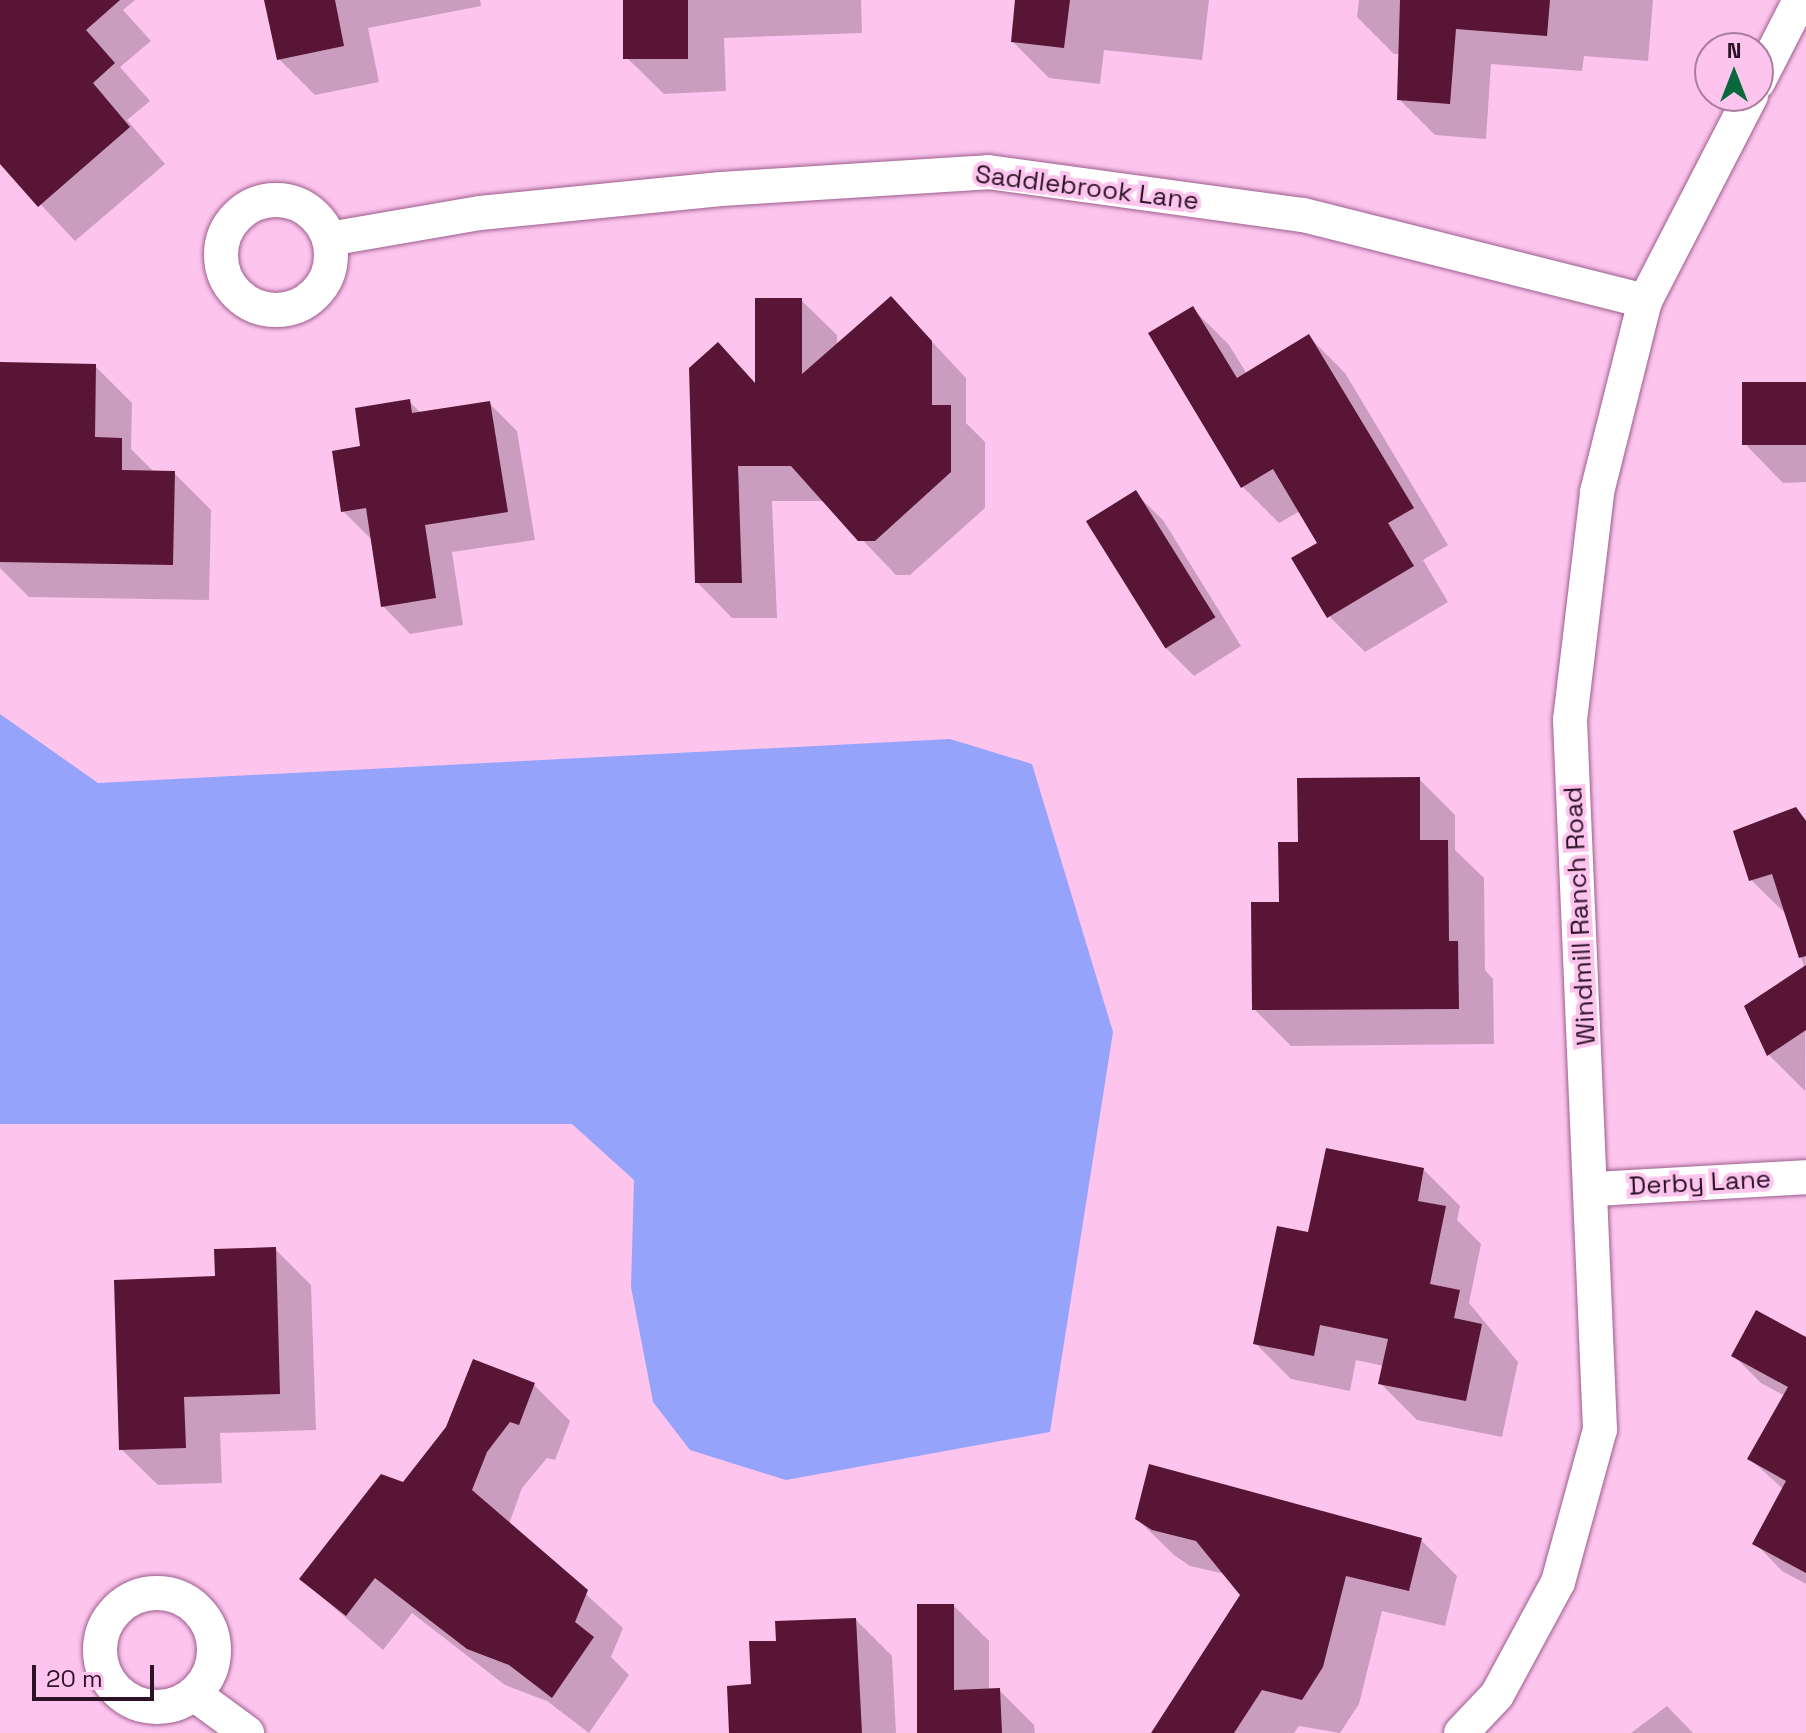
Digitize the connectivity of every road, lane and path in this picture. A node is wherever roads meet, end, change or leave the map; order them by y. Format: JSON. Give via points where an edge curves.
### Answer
{"nodes":[{"id":1,"x":1800,"y":0,"type":"edge"},
{"id":2,"x":1774,"y":51,"type":"edge"},
{"id":3,"x":1743,"y":112,"type":"edge"},
{"id":4,"x":329,"y":239,"type":"dead end"},
{"id":5,"x":1645,"y":301,"type":"junction"},
{"id":6,"x":1806,"y":1177,"type":"edge"},
{"id":7,"x":1594,"y":1189,"type":"junction"},
{"id":8,"x":194,"y":1694,"type":"dead end"},
{"id":9,"x":247,"y":1733,"type":"edge"},
{"id":10,"x":1461,"y":1733,"type":"edge"}],
"edges":[{"from":1,"to":2,"type":"street"},
{"from":3,"to":5,"type":"street","name":"Windmill Ranch Road"},
{"from":4,"to":5,"type":"street","name":"Saddlebrook Lane","via":[[480,213],[721,189],[988,172],[1303,215]]},
{"from":5,"to":7,"type":"street","name":"Windmill Ranch Road","via":[[1597,492],[1570,720]]},
{"from":6,"to":7,"type":"street","name":"Derby Lane"},
{"from":7,"to":10,"type":"street","name":"Windmill Ranch Road","via":[[1600,1430],[1558,1582],[1497,1695]]},
{"from":8,"to":9,"type":"street"}]}
